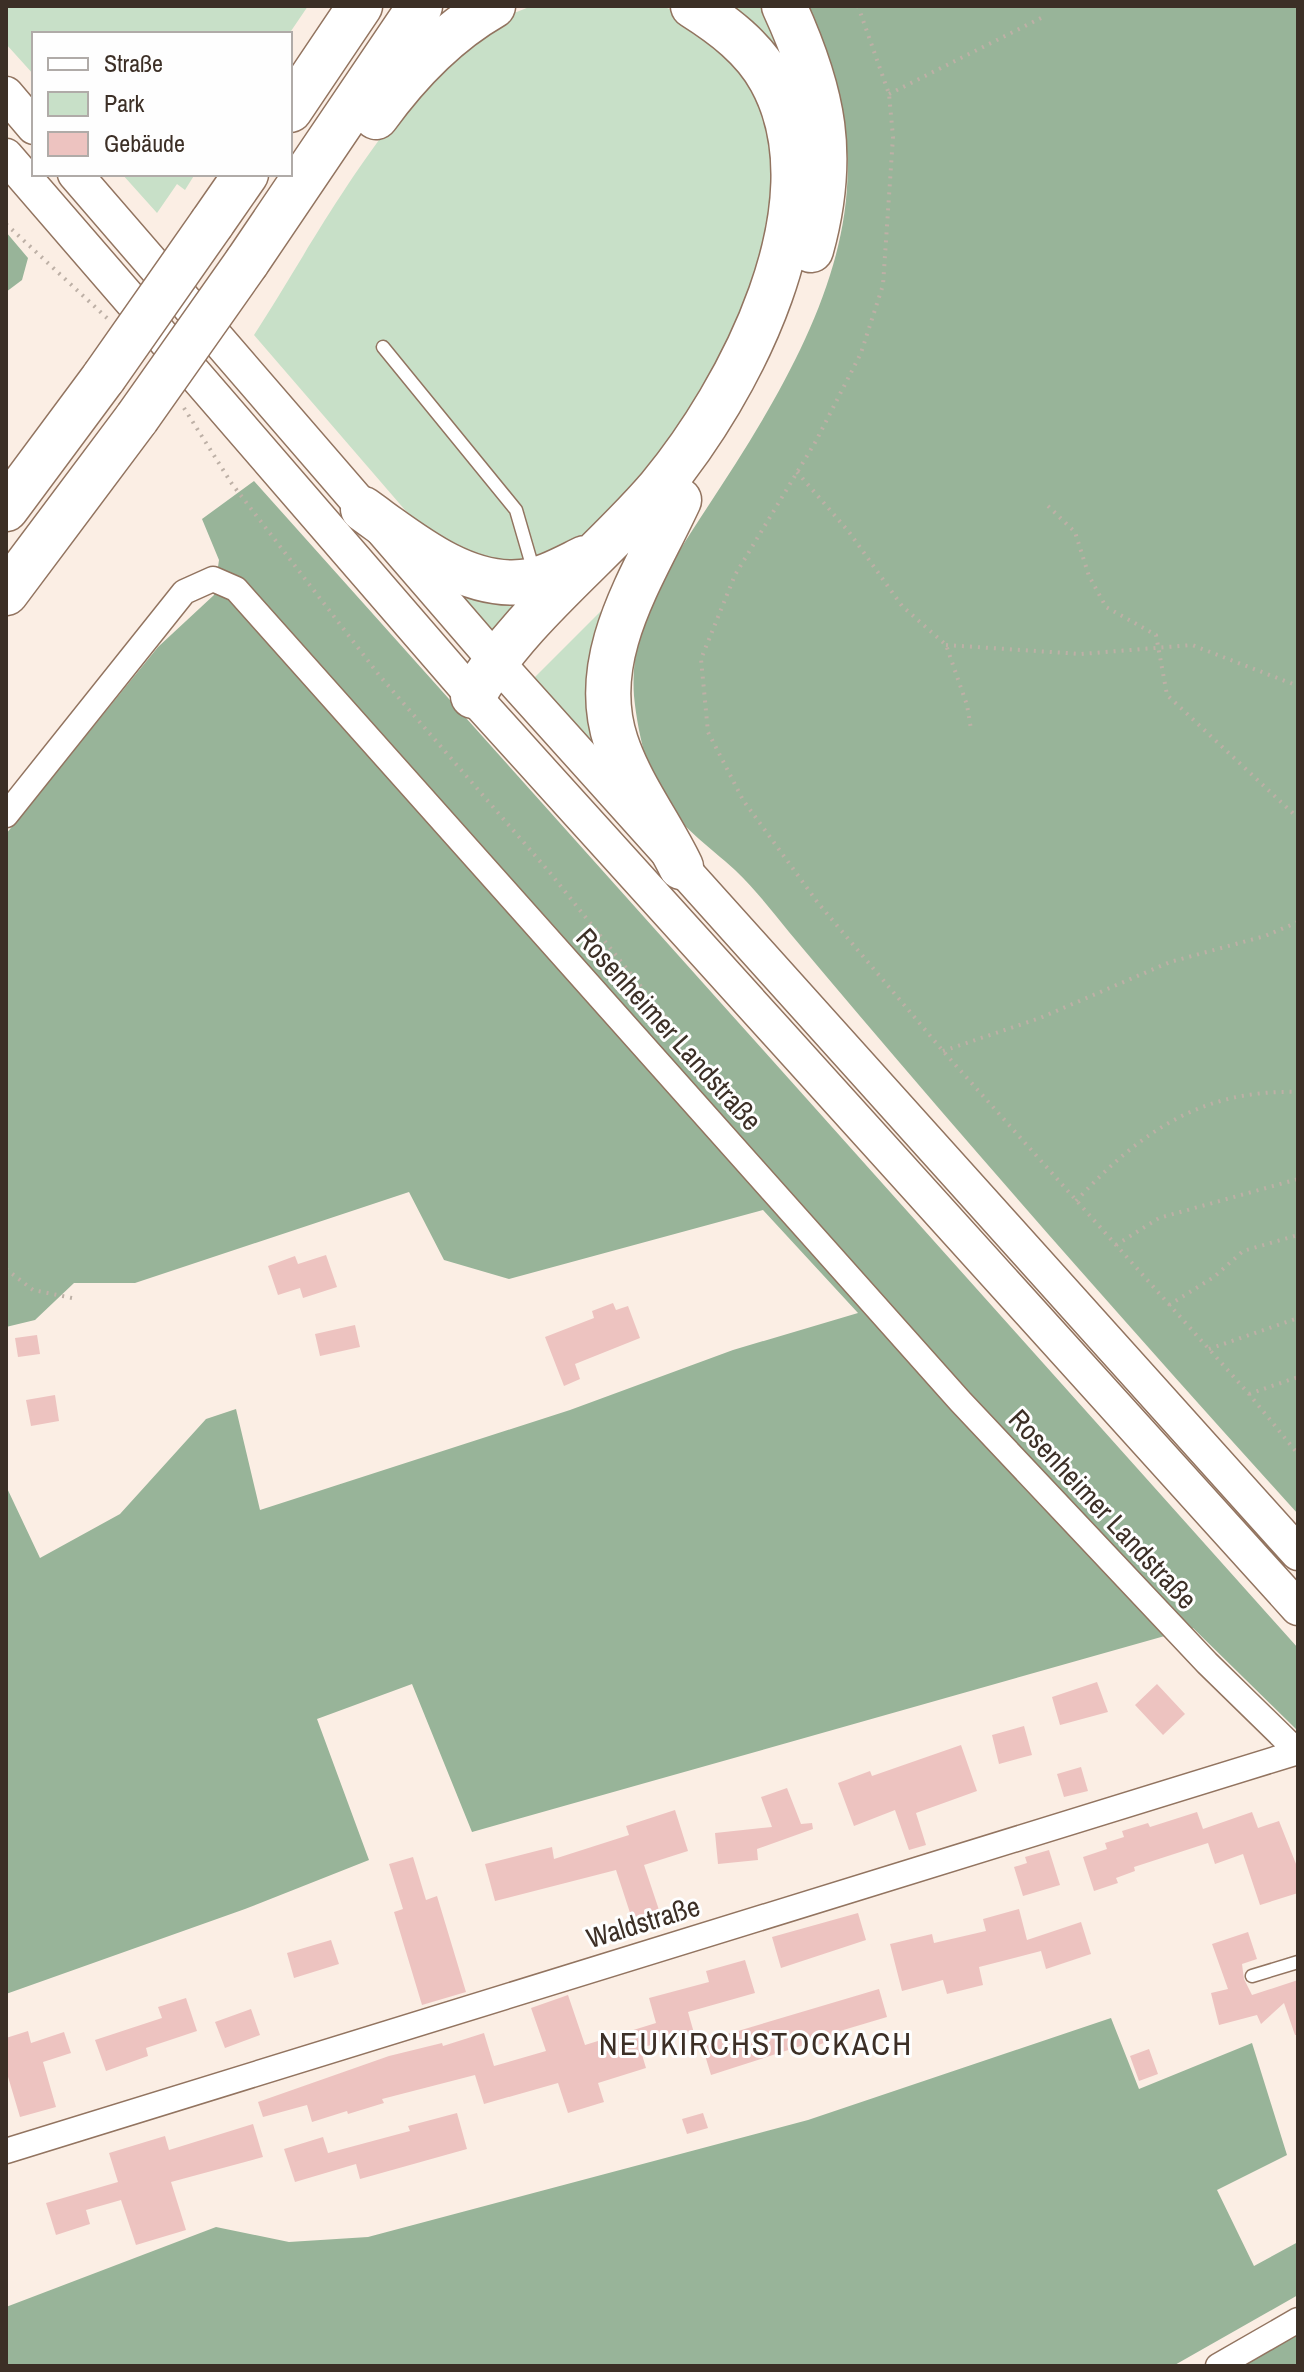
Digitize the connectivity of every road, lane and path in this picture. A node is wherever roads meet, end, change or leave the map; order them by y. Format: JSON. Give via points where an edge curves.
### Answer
{"nodes":[{"id":1,"x":360,"y":6,"type":"edge"},
{"id":2,"x":420,"y":6,"type":"edge"},
{"id":3,"x":493,"y":6,"type":"edge"},
{"id":4,"x":693,"y":6,"type":"edge"},
{"id":5,"x":784,"y":6,"type":"edge"},
{"id":6,"x":858,"y":6,"type":"edge"},
{"id":7,"x":1041,"y":18,"type":"dead end"},
{"id":8,"x":6,"y":94,"type":"edge"},
{"id":9,"x":889,"y":94,"type":"junction"},
{"id":10,"x":292,"y":107,"type":"edge"},
{"id":11,"x":32,"y":125,"type":"edge"},
{"id":12,"x":325,"y":149,"type":"junction"},
{"id":13,"x":6,"y":156,"type":"edge"},
{"id":14,"x":77,"y":176,"type":"edge"},
{"id":15,"x":245,"y":176,"type":"edge"},
{"id":16,"x":6,"y":224,"type":"edge"},
{"id":17,"x":93,"y":301,"type":"dead end"},
{"id":18,"x":383,"y":347,"type":"dead end"},
{"id":19,"x":196,"y":423,"type":"dead end"},
{"id":20,"x":797,"y":472,"type":"junction"},
{"id":21,"x":679,"y":500,"type":"junction"},
{"id":22,"x":1048,"y":506,"type":"dead end"},
{"id":23,"x":6,"y":509,"type":"edge"},
{"id":24,"x":363,"y":509,"type":"junction"},
{"id":25,"x":599,"y":553,"type":"junction"},
{"id":26,"x":536,"y":578,"type":"junction"},
{"id":27,"x":6,"y":593,"type":"edge"},
{"id":28,"x":946,"y":645,"type":"junction"},
{"id":29,"x":1161,"y":650,"type":"junction"},
{"id":30,"x":492,"y":677,"type":"junction"},
{"id":31,"x":1298,"y":686,"type":"edge"},
{"id":32,"x":971,"y":729,"type":"dead end"},
{"id":33,"x":6,"y":815,"type":"edge"},
{"id":34,"x":1298,"y":818,"type":"edge"},
{"id":35,"x":681,"y":867,"type":"junction"},
{"id":36,"x":1298,"y":922,"type":"edge"},
{"id":37,"x":943,"y":1051,"type":"junction"},
{"id":38,"x":1298,"y":1092,"type":"edge"},
{"id":39,"x":718,"y":1128,"type":"junction"},
{"id":40,"x":1298,"y":1179,"type":"edge"},
{"id":41,"x":1076,"y":1201,"type":"junction"},
{"id":42,"x":1298,"y":1235,"type":"edge"},
{"id":43,"x":1116,"y":1245,"type":"junction"},
{"id":44,"x":6,"y":1269,"type":"edge"},
{"id":45,"x":72,"y":1298,"type":"dead end"},
{"id":46,"x":1169,"y":1305,"type":"junction"},
{"id":47,"x":1298,"y":1318,"type":"edge"},
{"id":48,"x":1209,"y":1349,"type":"junction"},
{"id":49,"x":1298,"y":1377,"type":"edge"},
{"id":50,"x":1249,"y":1394,"type":"junction"},
{"id":51,"x":1298,"y":1454,"type":"edge"},
{"id":52,"x":1298,"y":1553,"type":"edge"},
{"id":53,"x":1298,"y":1608,"type":"edge"},
{"id":54,"x":1298,"y":1752,"type":"edge"},
{"id":55,"x":1298,"y":1962,"type":"edge"},
{"id":56,"x":1252,"y":1976,"type":"dead end"},
{"id":57,"x":6,"y":2151,"type":"edge"},
{"id":58,"x":1298,"y":2320,"type":"edge"},
{"id":59,"x":1218,"y":2366,"type":"edge"}],
"edges":[{"from":1,"to":10,"type":"highway"},
{"from":2,"to":12,"type":"highway"},
{"from":3,"to":12,"type":"highway","via":[[463,23],[398,87],[367,130]]},
{"from":4,"to":25,"type":"highway","via":[[722,25],[771,80],[792,142],[787,240],[746,352],[710,415],[660,486]]},
{"from":5,"to":21,"type":"highway","via":[[824,122],[826,174],[814,238],[797,298],[756,383]]},
{"from":6,"to":9,"type":"path"},
{"from":7,"to":9,"type":"path"},
{"from":8,"to":11,"type":"main road"},
{"from":9,"to":20,"type":"path","via":[[893,137],[883,285],[861,353]]},
{"from":12,"to":27,"type":"highway","bridge":true,"via":[[137,418]]},
{"from":13,"to":30,"type":"main road"},
{"from":14,"to":24,"type":"main road"},
{"from":15,"to":23,"type":"highway","bridge":true},
{"from":16,"to":17,"type":"path"},
{"from":18,"to":26,"type":"lane","via":[[516,510]]},
{"from":19,"to":39,"type":"path","via":[[232,484],[333,617],[551,874],[714,1078]]},
{"from":20,"to":28,"type":"path","via":[[902,606]]},
{"from":20,"to":37,"type":"path","via":[[735,575],[701,659],[708,732],[743,800],[818,903]]},
{"from":21,"to":30,"type":"highway","via":[[596,599]]},
{"from":21,"to":35,"type":"highway","via":[[625,607],[613,648],[609,691],[615,740]]},
{"from":22,"to":29,"type":"path","via":[[1075,532],[1106,607],[1156,635]]},
{"from":24,"to":26,"type":"highway","via":[[432,557],[488,580]]},
{"from":24,"to":30,"type":"main road"},
{"from":25,"to":26,"type":"highway"},
{"from":25,"to":30,"type":"highway"},
{"from":28,"to":29,"type":"path","via":[[1081,654]]},
{"from":28,"to":32,"type":"path"},
{"from":29,"to":31,"type":"path","via":[[1192,645]]},
{"from":29,"to":34,"type":"path","via":[[1167,695]]},
{"from":30,"to":35,"type":"main road"},
{"from":30,"to":53,"type":"main road"},
{"from":33,"to":39,"type":"street","name":"Rosenheimer Landstraße","via":[[184,592],[213,579],[236,589]]},
{"from":35,"to":52,"type":"main road"},
{"from":36,"to":37,"type":"path","via":[[1170,962],[1040,1018]]},
{"from":37,"to":41,"type":"path"},
{"from":38,"to":41,"type":"path","via":[[1211,1102],[1150,1131]]},
{"from":39,"to":54,"type":"street","name":"Rosenheimer Landstraße","via":[[960,1401]]},
{"from":40,"to":43,"type":"path","via":[[1159,1218]]},
{"from":41,"to":43,"type":"path"},
{"from":42,"to":46,"type":"path","via":[[1243,1251]]},
{"from":43,"to":46,"type":"path"},
{"from":44,"to":45,"type":"path","via":[[33,1290]]},
{"from":46,"to":48,"type":"path"},
{"from":47,"to":48,"type":"path"},
{"from":48,"to":50,"type":"path"},
{"from":49,"to":50,"type":"path"},
{"from":50,"to":51,"type":"path"},
{"from":54,"to":57,"type":"street","name":"Waldstraße"},
{"from":55,"to":56,"type":"lane"},
{"from":58,"to":59,"type":"street"}]}
